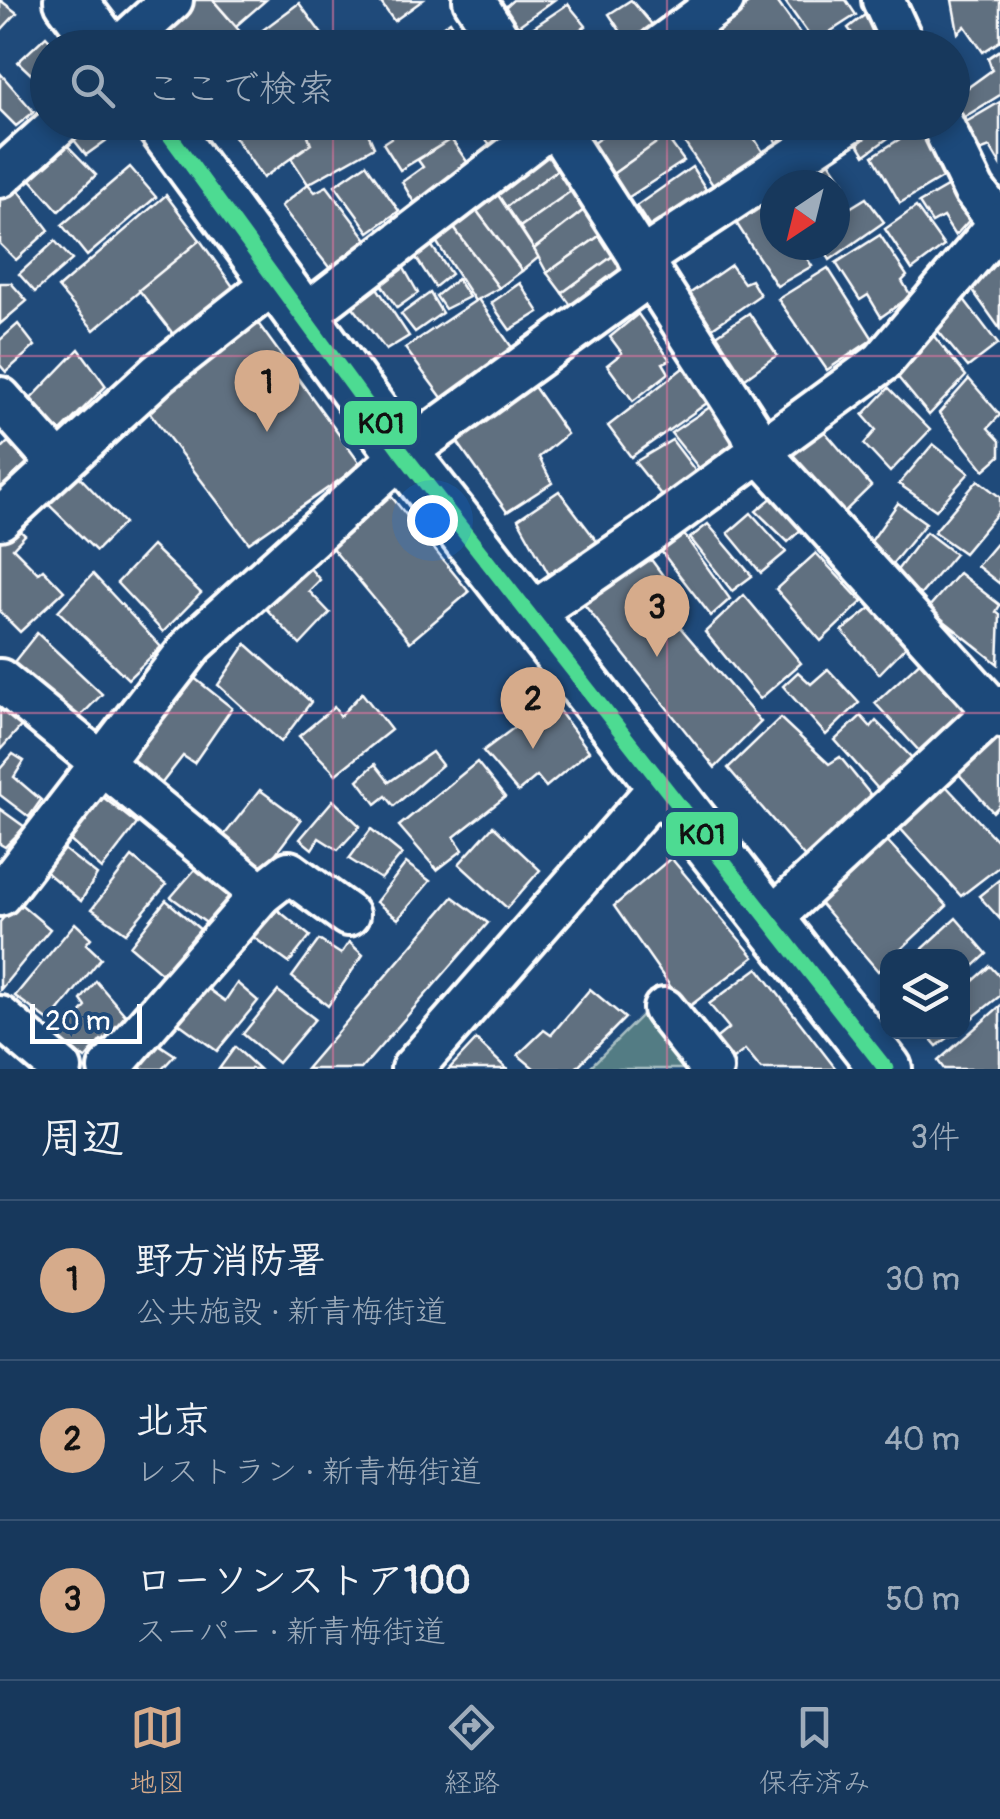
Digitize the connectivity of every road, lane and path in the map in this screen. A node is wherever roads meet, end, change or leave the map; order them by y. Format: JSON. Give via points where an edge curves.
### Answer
{"nodes":[{"id":1,"x":70,"y":0,"type":"edge"},
{"id":2,"x":172,"y":0,"type":"edge"},
{"id":3,"x":474,"y":0,"type":"edge"},
{"id":4,"x":723,"y":0,"type":"edge"},
{"id":5,"x":883,"y":0,"type":"edge"},
{"id":6,"x":92,"y":30,"type":"edge"},
{"id":7,"x":139,"y":30,"type":"edge"},
{"id":8,"x":493,"y":30,"type":"edge"},
{"id":9,"x":682,"y":30,"type":"edge"},
{"id":10,"x":897,"y":30,"type":"edge"},
{"id":11,"x":41,"y":140,"type":"edge"},
{"id":12,"x":173,"y":140,"type":"edge"},
{"id":13,"x":528,"y":140,"type":"edge"},
{"id":14,"x":565,"y":140,"type":"edge"},
{"id":15,"x":824,"y":140,"type":"edge"},
{"id":16,"x":950,"y":140,"type":"edge"},
{"id":17,"x":0,"y":177,"type":"edge"},
{"id":18,"x":1000,"y":224,"type":"edge"},
{"id":19,"x":645,"y":267,"type":"junction"},
{"id":20,"x":290,"y":299,"type":"junction"},
{"id":21,"x":0,"y":398,"type":"edge"},
{"id":22,"x":759,"y":451,"type":"junction"},
{"id":23,"x":403,"y":454,"type":"junction"},
{"id":24,"x":59,"y":464,"type":"junction"},
{"id":25,"x":0,"y":519,"type":"edge"},
{"id":26,"x":531,"y":614,"type":"junction"},
{"id":27,"x":0,"y":680,"type":"edge"},
{"id":28,"x":998,"y":712,"type":"edge"},
{"id":29,"x":102,"y":764,"type":"junction"},
{"id":30,"x":662,"y":784,"type":"junction"},
{"id":31,"x":260,"y":894,"type":"junction"},
{"id":32,"x":0,"y":895,"type":"edge"},
{"id":33,"x":348,"y":915,"type":"dead end"},
{"id":34,"x":770,"y":919,"type":"junction"},
{"id":35,"x":664,"y":1009,"type":"dead end"},
{"id":36,"x":0,"y":1017,"type":"edge"},
{"id":37,"x":61,"y":1069,"type":"edge"},
{"id":38,"x":109,"y":1069,"type":"edge"},
{"id":39,"x":412,"y":1069,"type":"edge"},
{"id":40,"x":712,"y":1069,"type":"edge"},
{"id":41,"x":886,"y":1069,"type":"edge"}],
"edges":[{"from":1,"to":6,"type":"main road"},
{"from":2,"to":7,"type":"street"},
{"from":3,"to":8,"type":"street"},
{"from":4,"to":9,"type":"street"},
{"from":5,"to":10,"type":"street"},
{"from":11,"to":17,"type":"street"},
{"from":12,"to":20,"type":"main road"},
{"from":13,"to":20,"type":"street"},
{"from":14,"to":19,"type":"street"},
{"from":15,"to":19,"type":"street"},
{"from":16,"to":18,"type":"street"},
{"from":18,"to":22,"type":"street","via":[[882,362]]},
{"from":19,"to":22,"type":"street"},
{"from":19,"to":23,"type":"street"},
{"from":20,"to":23,"type":"main road"},
{"from":20,"to":24,"type":"street","via":[[158,374]]},
{"from":21,"to":24,"type":"street"},
{"from":22,"to":26,"type":"street"},
{"from":22,"to":28,"type":"street"},
{"from":23,"to":26,"type":"main road"},
{"from":23,"to":29,"type":"street","via":[[193,644]]},
{"from":24,"to":25,"type":"street"},
{"from":26,"to":30,"type":"main road"},
{"from":27,"to":29,"type":"street"},
{"from":28,"to":34,"type":"street"},
{"from":29,"to":31,"type":"street"},
{"from":29,"to":32,"type":"street"},
{"from":30,"to":34,"type":"main road"},
{"from":30,"to":39,"type":"street"},
{"from":31,"to":33,"type":"street","via":[[289,872]]},
{"from":31,"to":38,"type":"street"},
{"from":34,"to":41,"type":"main road"},
{"from":35,"to":40,"type":"street"},
{"from":36,"to":37,"type":"street"}]}
